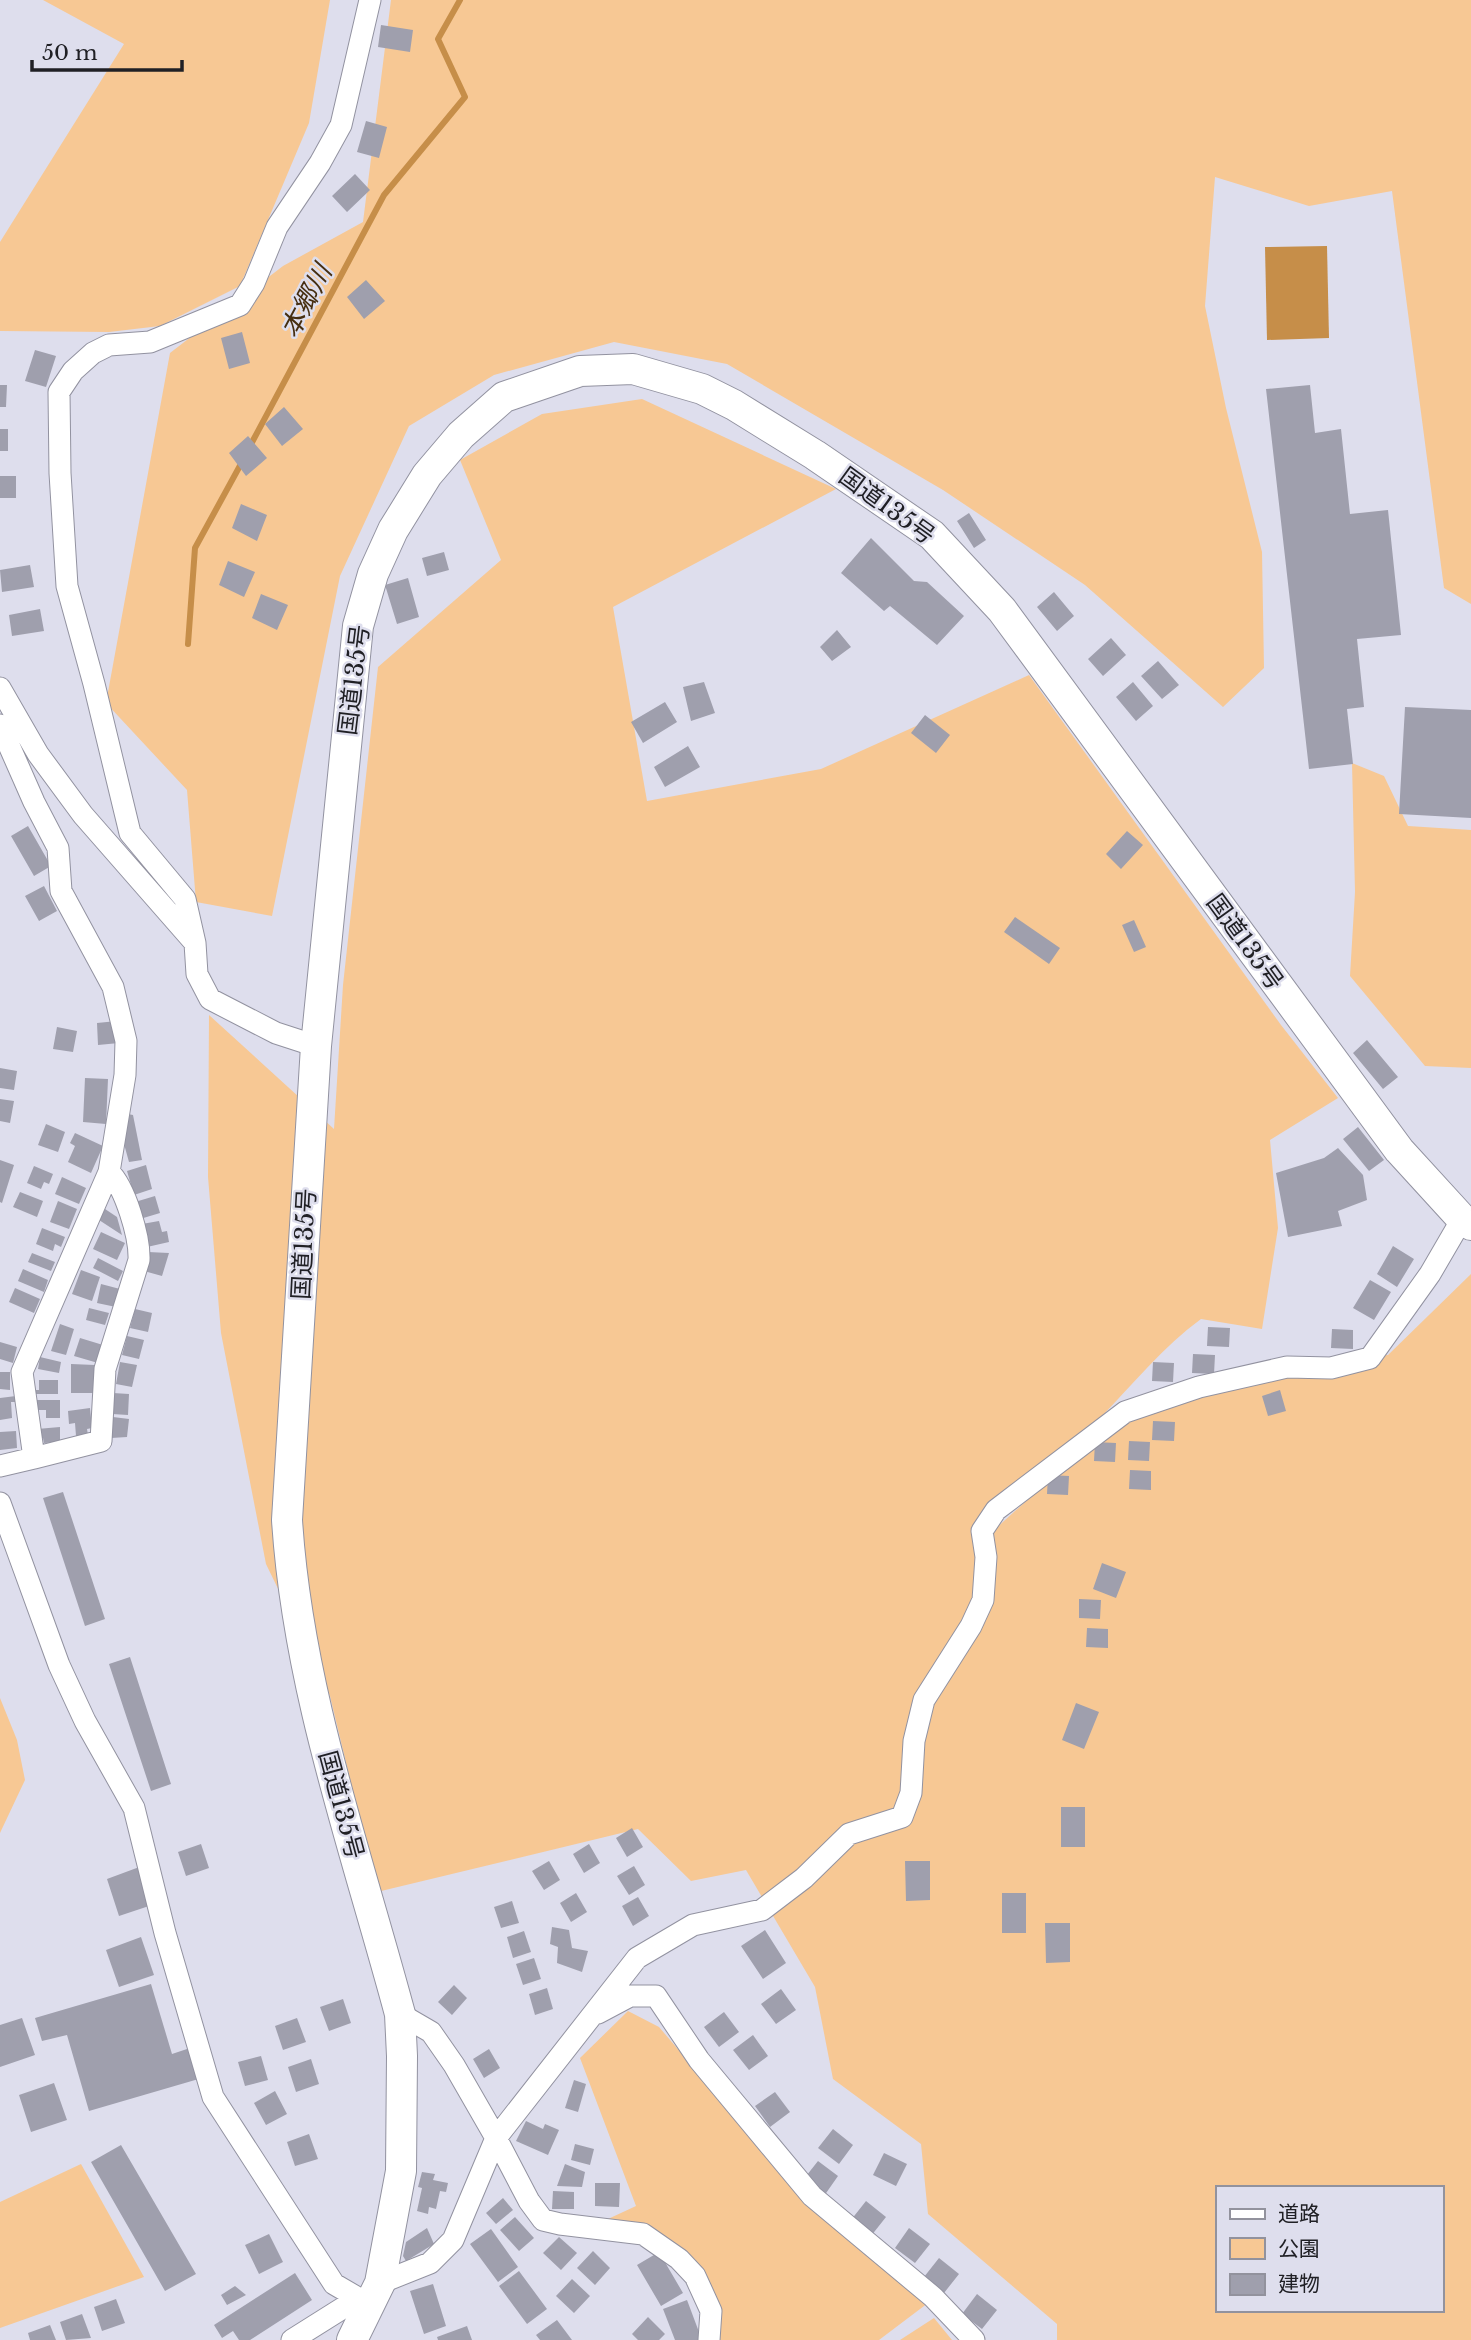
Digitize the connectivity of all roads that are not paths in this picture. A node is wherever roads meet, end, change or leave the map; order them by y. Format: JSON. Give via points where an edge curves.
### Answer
{"nodes":[{"id":1,"x":370,"y":0,"type":"edge"},
{"id":2,"x":0,"y":688,"type":"edge"},
{"id":3,"x":0,"y":725,"type":"edge"},
{"id":4,"x":195,"y":943,"type":"junction"},
{"id":5,"x":316,"y":1046,"type":"junction"},
{"id":6,"x":109,"y":1172,"type":"junction"},
{"id":7,"x":1466,"y":1222,"type":"edge"},
{"id":8,"x":34,"y":1458,"type":"junction"},
{"id":9,"x":0,"y":1466,"type":"edge"},
{"id":10,"x":0,"y":1503,"type":"edge"},
{"id":11,"x":400,"y":2014,"type":"junction"},
{"id":12,"x":588,"y":2018,"type":"junction"},
{"id":13,"x":496,"y":2138,"type":"junction"},
{"id":14,"x":375,"y":2294,"type":"junction"},
{"id":15,"x":357,"y":2337,"type":"edge"},
{"id":16,"x":292,"y":2340,"type":"edge"},
{"id":17,"x":709,"y":2340,"type":"edge"},
{"id":18,"x":974,"y":2340,"type":"edge"}],
"edges":[{"from":1,"to":4,"type":"street","via":[[341,125],[277,227],[240,305],[150,342],[109,345],[73,371],[59,392],[66,586],[130,833],[185,899]]},
{"from":2,"to":4,"type":"street","via":[[38,754],[83,815]]},
{"from":3,"to":6,"type":"street","via":[[58,848],[61,891],[113,987],[123,1028],[125,1075]]},
{"from":4,"to":5,"type":"street","via":[[197,974],[210,999],[276,1033]]},
{"from":5,"to":7,"type":"highway","name":"国道135号","via":[[358,626],[373,574],[393,530],[435,465],[504,397],[580,371],[633,369],[702,388],[734,405],[932,535],[1002,610],[1399,1150]]},
{"from":5,"to":11,"type":"highway","name":"国道135号","via":[[287,1520],[291,1575],[324,1744]]},
{"from":6,"to":8,"type":"street","via":[[22,1372]]},
{"from":6,"to":8,"type":"street","via":[[118,1180],[139,1246],[139,1260],[105,1369],[101,1441]]},
{"from":7,"to":12,"type":"street","via":[[1370,1358],[1331,1367],[1287,1367],[1199,1387],[1125,1412],[996,1510],[982,1531],[986,1557],[983,1600],[924,1700],[914,1741],[911,1793],[902,1816],[849,1834],[804,1878],[762,1910],[693,1925],[637,1958]]},
{"from":8,"to":9,"type":"street"},
{"from":10,"to":14,"type":"street","via":[[59,1665],[134,1808],[213,2097],[334,2284]]},
{"from":11,"to":13,"type":"street","via":[[431,2032]]},
{"from":11,"to":14,"type":"highway","name":"国道135号","via":[[401,2171]]},
{"from":12,"to":13,"type":"street"},
{"from":12,"to":18,"type":"street","via":[[630,1996],[656,1996],[699,2060],[812,2196],[933,2297]]},
{"from":13,"to":14,"type":"street","via":[[453,2240],[430,2263]]},
{"from":13,"to":17,"type":"street","via":[[543,2220],[643,2234],[679,2259],[695,2276],[711,2311]]},
{"from":14,"to":15,"type":"highway","name":"国道135号"},
{"from":14,"to":16,"type":"street","via":[[346,2306]]}]}
